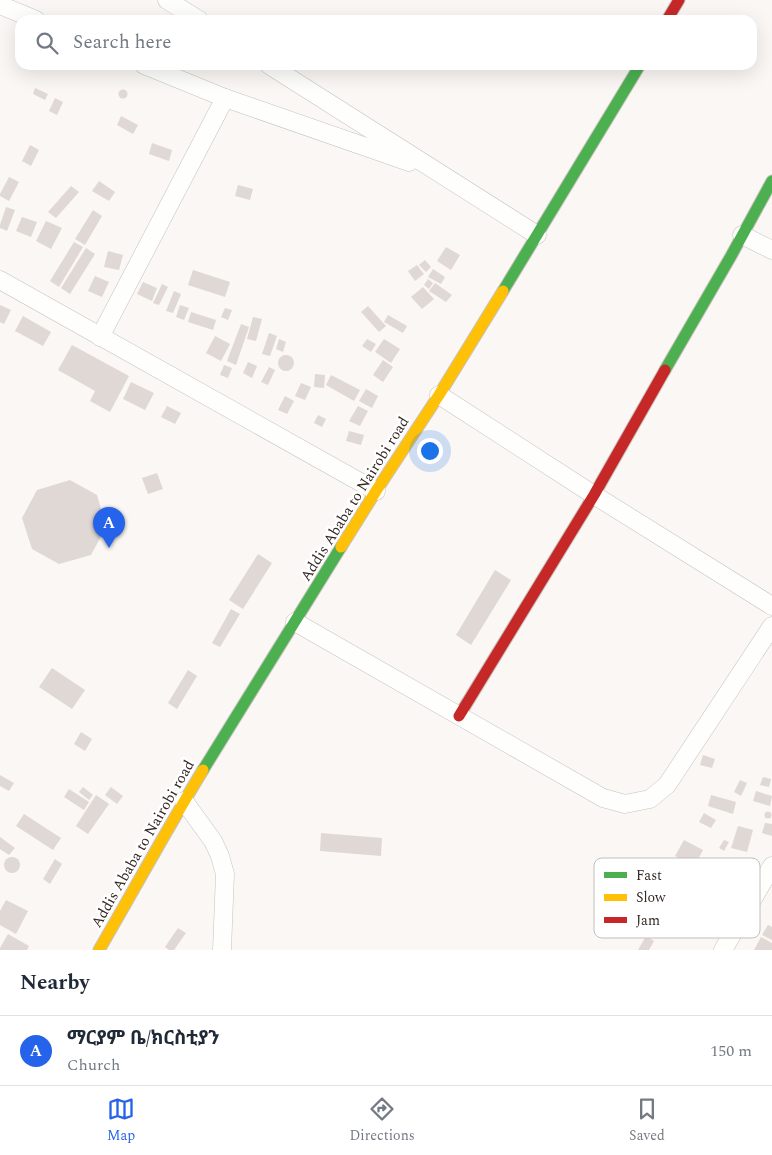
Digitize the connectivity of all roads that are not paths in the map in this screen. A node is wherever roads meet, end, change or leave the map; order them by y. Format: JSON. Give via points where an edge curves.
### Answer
{"nodes":[{"id":1,"x":167,"y":0,"type":"edge"},
{"id":2,"x":679,"y":0,"type":"edge"},
{"id":3,"x":0,"y":5,"type":"edge"},
{"id":4,"x":24,"y":15,"type":"edge"},
{"id":5,"x":191,"y":15,"type":"edge"},
{"id":6,"x":670,"y":15,"type":"edge"},
{"id":7,"x":156,"y":70,"type":"edge"},
{"id":8,"x":277,"y":70,"type":"edge"},
{"id":9,"x":637,"y":70,"type":"edge"},
{"id":10,"x":225,"y":98,"type":"junction"},
{"id":11,"x":438,"y":172,"type":"junction"},
{"id":12,"x":772,"y":181,"type":"edge"},
{"id":13,"x":537,"y":235,"type":"junction"},
{"id":14,"x":742,"y":235,"type":"junction"},
{"id":15,"x":772,"y":250,"type":"edge"},
{"id":16,"x":0,"y":280,"type":"edge"},
{"id":17,"x":100,"y":337,"type":"junction"},
{"id":18,"x":439,"y":394,"type":"junction"},
{"id":19,"x":376,"y":491,"type":"junction"},
{"id":20,"x":594,"y":495,"type":"junction"},
{"id":21,"x":772,"y":606,"type":"edge"},
{"id":22,"x":295,"y":622,"type":"junction"},
{"id":23,"x":772,"y":626,"type":"edge"},
{"id":24,"x":458,"y":716,"type":"junction"},
{"id":25,"x":184,"y":801,"type":"junction"},
{"id":26,"x":771,"y":870,"type":"edge"},
{"id":27,"x":760,"y":888,"type":"edge"},
{"id":28,"x":730,"y":938,"type":"edge"},
{"id":29,"x":99,"y":950,"type":"edge"},
{"id":30,"x":222,"y":950,"type":"edge"},
{"id":31,"x":723,"y":950,"type":"edge"}],
"edges":[{"from":1,"to":5,"type":"street"},
{"from":2,"to":6,"type":"main road"},
{"from":3,"to":4,"type":"street"},
{"from":7,"to":10,"type":"street"},
{"from":8,"to":11,"type":"street"},
{"from":9,"to":13,"type":"main road","name":"Addis Ababa to Nairobi road"},
{"from":10,"to":11,"type":"street"},
{"from":10,"to":17,"type":"street"},
{"from":11,"to":13,"type":"street"},
{"from":12,"to":14,"type":"main road"},
{"from":13,"to":18,"type":"main road","name":"Addis Ababa to Nairobi road"},
{"from":14,"to":15,"type":"street"},
{"from":14,"to":20,"type":"main road"},
{"from":16,"to":17,"type":"street"},
{"from":17,"to":19,"type":"street"},
{"from":18,"to":19,"type":"main road","name":"Addis Ababa to Nairobi road"},
{"from":18,"to":20,"type":"street"},
{"from":19,"to":22,"type":"main road","name":"Addis Ababa to Nairobi road"},
{"from":20,"to":21,"type":"street"},
{"from":20,"to":24,"type":"main road"},
{"from":22,"to":24,"type":"street"},
{"from":22,"to":25,"type":"main road","name":"Addis Ababa to Nairobi road"},
{"from":23,"to":24,"type":"street","via":[[667,785],[650,799],[625,804],[603,798]]},
{"from":25,"to":29,"type":"main road","name":"Addis Ababa to Nairobi road"},
{"from":25,"to":30,"type":"street","via":[[213,841],[225,874]]},
{"from":26,"to":27,"type":"street"},
{"from":28,"to":31,"type":"street"}]}
